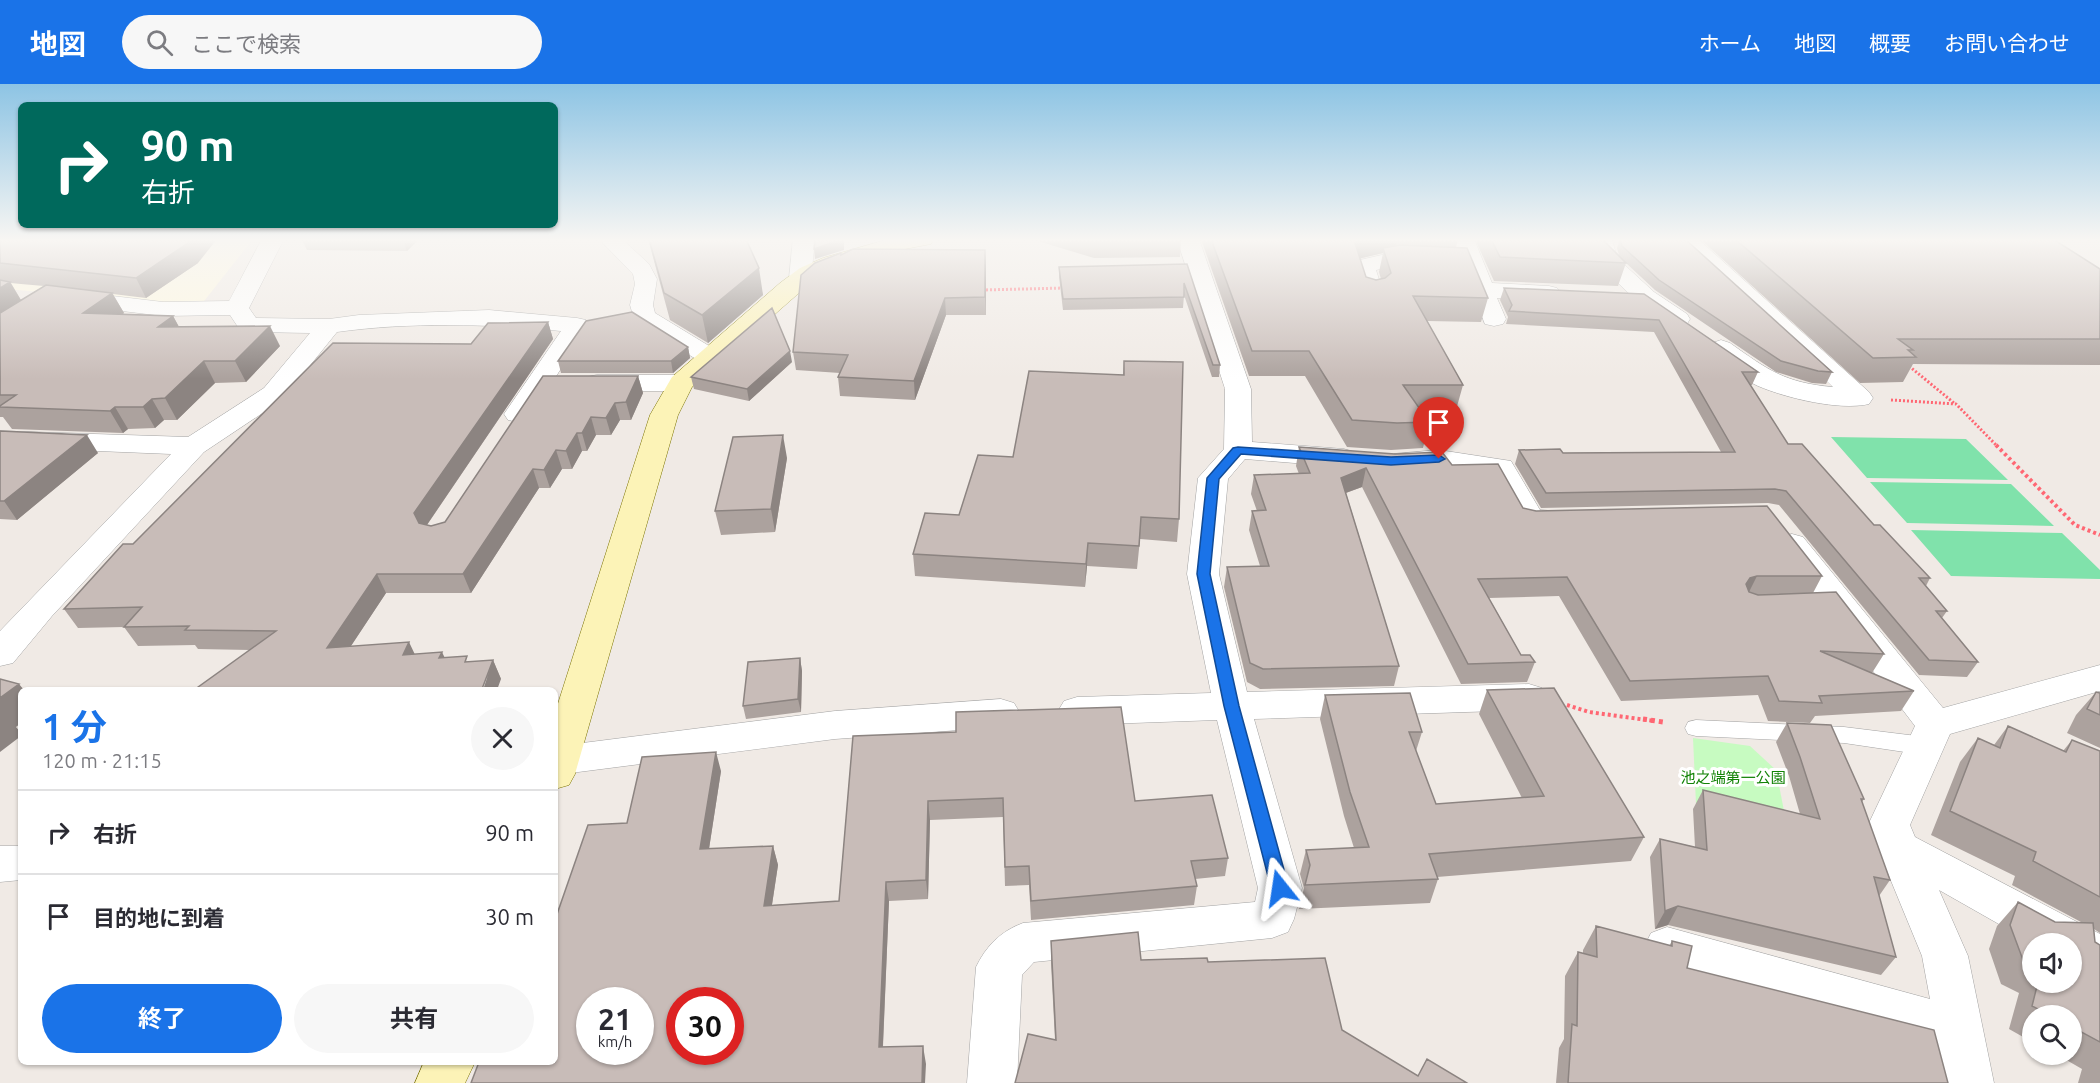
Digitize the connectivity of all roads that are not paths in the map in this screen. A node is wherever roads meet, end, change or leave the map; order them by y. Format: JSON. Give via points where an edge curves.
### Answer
{"nodes":[{"id":1,"x":249,"y":286,"type":"edge"},
{"id":2,"x":645,"y":286,"type":"edge"},
{"id":3,"x":792,"y":286,"type":"edge"},
{"id":4,"x":1198,"y":286,"type":"edge"},
{"id":5,"x":1369,"y":286,"type":"edge"},
{"id":6,"x":1481,"y":286,"type":"edge"},
{"id":7,"x":1634,"y":286,"type":"edge"},
{"id":8,"x":1737,"y":286,"type":"edge"},
{"id":9,"x":1483,"y":290,"type":"junction"},
{"id":10,"x":22,"y":293,"type":"dead end"},
{"id":11,"x":1576,"y":294,"type":"edge"},
{"id":12,"x":1372,"y":295,"type":"edge"},
{"id":13,"x":53,"y":296,"type":"junction"},
{"id":14,"x":1611,"y":296,"type":"edge"},
{"id":15,"x":1646,"y":297,"type":"junction"},
{"id":16,"x":237,"y":308,"type":"junction"},
{"id":17,"x":609,"y":318,"type":"junction"},
{"id":18,"x":1494,"y":320,"type":"dead end"},
{"id":19,"x":329,"y":326,"type":"junction"},
{"id":20,"x":0,"y":328,"type":"edge"},
{"id":21,"x":710,"y":357,"type":"junction"},
{"id":22,"x":558,"y":383,"type":"junction"},
{"id":23,"x":681,"y":383,"type":"junction"},
{"id":24,"x":505,"y":433,"type":"edge"},
{"id":25,"x":0,"y":439,"type":"edge"},
{"id":26,"x":194,"y":446,"type":"junction"},
{"id":27,"x":1238,"y":450,"type":"junction"},
{"id":28,"x":1589,"y":518,"type":"edge"},
{"id":29,"x":1775,"y":523,"type":"edge"},
{"id":30,"x":0,"y":654,"type":"edge"},
{"id":31,"x":2100,"y":678,"type":"edge"},
{"id":32,"x":1543,"y":697,"type":"edge"},
{"id":33,"x":1232,"y":706,"type":"junction"},
{"id":34,"x":1976,"y":712,"type":"junction"},
{"id":35,"x":1696,"y":728,"type":"road end"},
{"id":36,"x":1930,"y":735,"type":"junction"},
{"id":37,"x":2028,"y":735,"type":"edge"},
{"id":38,"x":558,"y":764,"type":"edge"},
{"id":39,"x":558,"y":767,"type":"edge"},
{"id":40,"x":1900,"y":849,"type":"junction"},
{"id":41,"x":18,"y":863,"type":"edge"},
{"id":42,"x":0,"y":864,"type":"edge"},
{"id":43,"x":1667,"y":946,"type":"edge"},
{"id":44,"x":2100,"y":957,"type":"edge"},
{"id":45,"x":1958,"y":1029,"type":"junction"},
{"id":46,"x":449,"y":1065,"type":"edge"},
{"id":47,"x":440,"y":1083,"type":"edge"},
{"id":48,"x":992,"y":1083,"type":"edge"},
{"id":49,"x":1969,"y":1083,"type":"edge"}],
"edges":[{"from":1,"to":16,"type":"street"},
{"from":2,"to":17,"type":"street","via":[[640,306]]},
{"from":3,"to":21,"type":"street"},
{"from":4,"to":27,"type":"street","via":[[1238,389]]},
{"from":5,"to":12,"type":"street"},
{"from":6,"to":9,"type":"street"},
{"from":7,"to":15,"type":"street"},
{"from":8,"to":15,"type":"street","via":[[1860,398],[1810,393],[1766,380]]},
{"from":9,"to":11,"type":"street"},
{"from":9,"to":18,"type":"street"},
{"from":10,"to":13,"type":"street"},
{"from":13,"to":16,"type":"street","via":[[163,309]]},
{"from":13,"to":20,"type":"street"},
{"from":14,"to":15,"type":"street"},
{"from":16,"to":19,"type":"street","via":[[249,325]]},
{"from":17,"to":19,"type":"street","via":[[489,317]]},
{"from":17,"to":21,"type":"street","via":[[644,316]]},
{"from":17,"to":22,"type":"street"},
{"from":19,"to":26,"type":"street","via":[[273,394]]},
{"from":21,"to":23,"type":"street"},
{"from":22,"to":23,"type":"street"},
{"from":22,"to":24,"type":"street"},
{"from":23,"to":38,"type":"street","via":[[664,415]]},
{"from":25,"to":26,"type":"street"},
{"from":26,"to":30,"type":"street"},
{"from":27,"to":28,"type":"street","via":[[1373,460],[1439,459],[1501,466],[1530,519]]},
{"from":27,"to":33,"type":"street","via":[[1213,478],[1203,574]]},
{"from":29,"to":36,"type":"street","via":[[1828,605]]},
{"from":31,"to":34,"type":"street"},
{"from":32,"to":33,"type":"street"},
{"from":33,"to":39,"type":"street","via":[[937,715],[836,724]]},
{"from":33,"to":48,"type":"street","via":[[1280,888],[1272,919],[1023,944],[999,967]]},
{"from":34,"to":36,"type":"street"},
{"from":34,"to":37,"type":"street"},
{"from":35,"to":36,"type":"lane"},
{"from":36,"to":40,"type":"street","via":[[1889,825]]},
{"from":40,"to":44,"type":"street"},
{"from":40,"to":45,"type":"street","via":[[1945,956]]},
{"from":41,"to":42,"type":"street"},
{"from":43,"to":45,"type":"street"},
{"from":45,"to":49,"type":"street"},
{"from":46,"to":47,"type":"street"}]}
